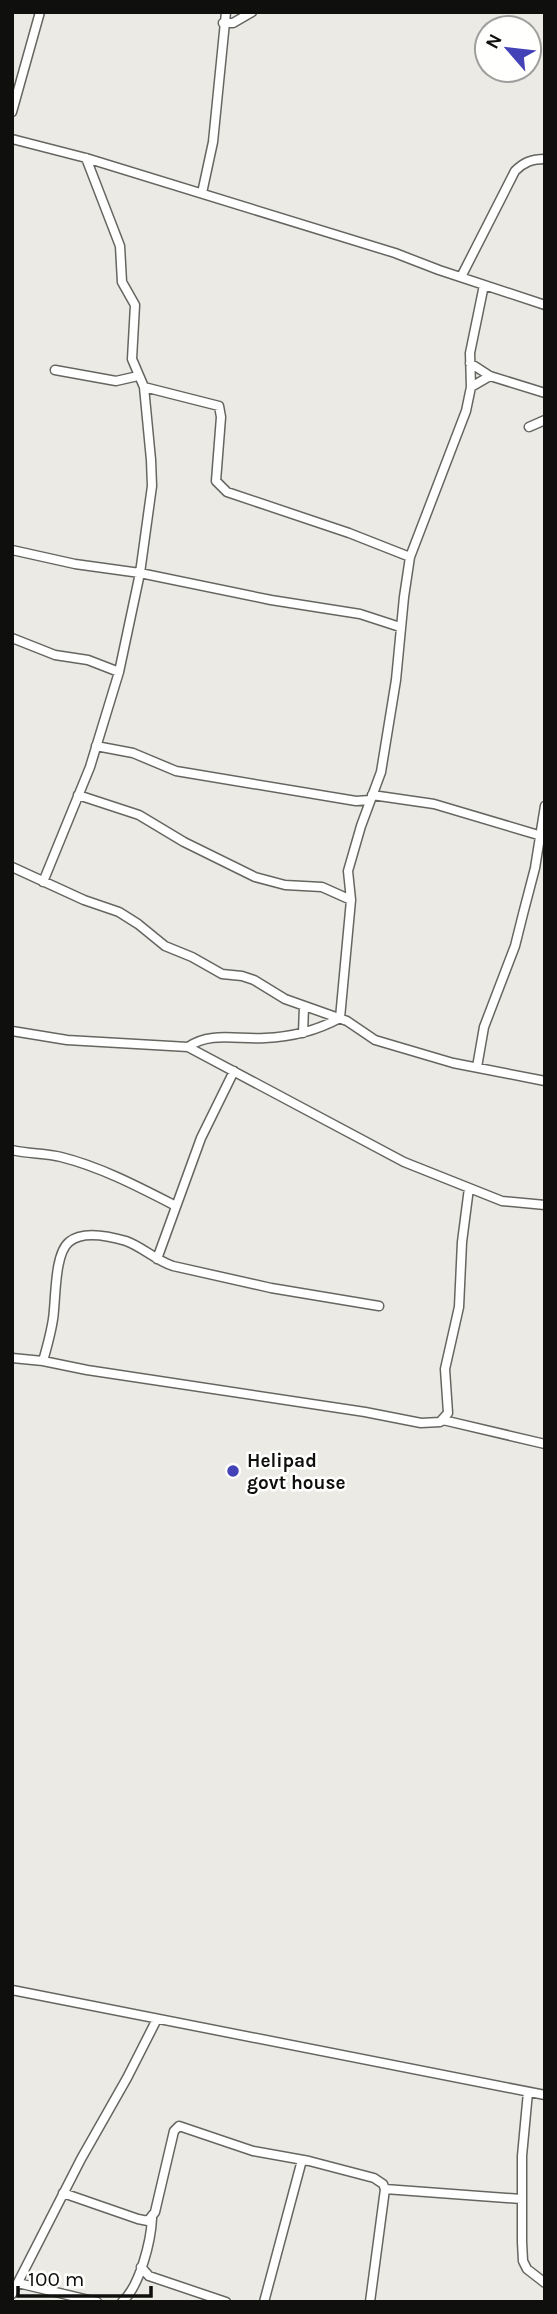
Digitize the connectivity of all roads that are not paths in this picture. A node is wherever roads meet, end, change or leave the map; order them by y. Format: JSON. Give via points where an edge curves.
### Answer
{"nodes":[{"id":1,"x":40,"y":12,"type":"edge"},
{"id":2,"x":226,"y":12,"type":"edge"},
{"id":3,"x":252,"y":12,"type":"edge"},
{"id":4,"x":223,"y":23,"type":"junction"},
{"id":5,"x":12,"y":112,"type":"edge"},
{"id":6,"x":12,"y":139,"type":"edge"},
{"id":7,"x":86,"y":158,"type":"junction"},
{"id":8,"x":545,"y":159,"type":"edge"},
{"id":9,"x":202,"y":193,"type":"junction"},
{"id":10,"x":461,"y":277,"type":"junction"},
{"id":11,"x":484,"y":285,"type":"junction"},
{"id":12,"x":545,"y":305,"type":"edge"},
{"id":13,"x":470,"y":363,"type":"junction"},
{"id":14,"x":55,"y":370,"type":"dead end"},
{"id":15,"x":138,"y":376,"type":"junction"},
{"id":16,"x":490,"y":376,"type":"junction"},
{"id":17,"x":144,"y":387,"type":"junction"},
{"id":18,"x":471,"y":387,"type":"junction"},
{"id":19,"x":545,"y":393,"type":"edge"},
{"id":20,"x":545,"y":420,"type":"edge"},
{"id":21,"x":529,"y":427,"type":"dead end"},
{"id":22,"x":12,"y":550,"type":"edge"},
{"id":23,"x":410,"y":557,"type":"junction"},
{"id":24,"x":140,"y":573,"type":"junction"},
{"id":25,"x":400,"y":626,"type":"junction"},
{"id":26,"x":12,"y":638,"type":"edge"},
{"id":27,"x":118,"y":672,"type":"junction"},
{"id":28,"x":96,"y":746,"type":"junction"},
{"id":29,"x":78,"y":795,"type":"junction"},
{"id":30,"x":371,"y":797,"type":"junction"},
{"id":31,"x":545,"y":806,"type":"edge"},
{"id":32,"x":542,"y":836,"type":"edge"},
{"id":33,"x":12,"y":867,"type":"edge"},
{"id":34,"x":43,"y":882,"type":"junction"},
{"id":35,"x":351,"y":900,"type":"junction"},
{"id":36,"x":304,"y":1007,"type":"junction"},
{"id":37,"x":340,"y":1018,"type":"junction"},
{"id":38,"x":12,"y":1031,"type":"edge"},
{"id":39,"x":303,"y":1033,"type":"junction"},
{"id":40,"x":188,"y":1047,"type":"junction"},
{"id":41,"x":477,"y":1067,"type":"junction"},
{"id":42,"x":234,"y":1071,"type":"junction"},
{"id":43,"x":545,"y":1081,"type":"edge"},
{"id":44,"x":12,"y":1150,"type":"edge"},
{"id":45,"x":468,"y":1188,"type":"junction"},
{"id":46,"x":545,"y":1205,"type":"edge"},
{"id":47,"x":176,"y":1206,"type":"junction"},
{"id":48,"x":157,"y":1259,"type":"junction"},
{"id":49,"x":379,"y":1306,"type":"dead end"},
{"id":50,"x":12,"y":1358,"type":"edge"},
{"id":51,"x":43,"y":1361,"type":"junction"},
{"id":52,"x":443,"y":1420,"type":"junction"},
{"id":53,"x":545,"y":1444,"type":"edge"},
{"id":54,"x":12,"y":1990,"type":"edge"},
{"id":55,"x":158,"y":2019,"type":"junction"},
{"id":56,"x":528,"y":2092,"type":"junction"},
{"id":57,"x":545,"y":2095,"type":"edge"},
{"id":58,"x":302,"y":2160,"type":"junction"},
{"id":59,"x":385,"y":2189,"type":"junction"},
{"id":60,"x":63,"y":2193,"type":"junction"},
{"id":61,"x":521,"y":2199,"type":"junction"},
{"id":62,"x":152,"y":2218,"type":"junction"},
{"id":63,"x":141,"y":2267,"type":"junction"},
{"id":64,"x":149,"y":2276,"type":"junction"},
{"id":65,"x":136,"y":2279,"type":"junction"},
{"id":66,"x":18,"y":2283,"type":"junction"},
{"id":67,"x":545,"y":2283,"type":"edge"},
{"id":68,"x":12,"y":2294,"type":"edge"},
{"id":69,"x":97,"y":2302,"type":"edge"},
{"id":70,"x":121,"y":2302,"type":"edge"},
{"id":71,"x":226,"y":2302,"type":"edge"},
{"id":72,"x":264,"y":2302,"type":"edge"},
{"id":73,"x":370,"y":2302,"type":"edge"}],
"edges":[{"from":1,"to":5,"type":"street"},
{"from":2,"to":4,"type":"street"},
{"from":3,"to":4,"type":"street","via":[[233,23]]},
{"from":4,"to":9,"type":"street","via":[[212,142]]},
{"from":6,"to":7,"type":"street"},
{"from":7,"to":9,"type":"street"},
{"from":7,"to":15,"type":"street","via":[[120,246],[122,282],[135,305],[131,349]]},
{"from":8,"to":10,"type":"street","via":[[534,159],[514,171]]},
{"from":9,"to":10,"type":"street"},
{"from":10,"to":11,"type":"street"},
{"from":11,"to":12,"type":"street"},
{"from":11,"to":13,"type":"street"},
{"from":13,"to":16,"type":"street"},
{"from":13,"to":18,"type":"street"},
{"from":14,"to":15,"type":"street","via":[[105,380]]},
{"from":15,"to":17,"type":"street"},
{"from":16,"to":18,"type":"street"},
{"from":16,"to":19,"type":"street"},
{"from":17,"to":23,"type":"street","via":[[219,406],[216,481],[223,489]]},
{"from":17,"to":24,"type":"street","via":[[152,486]]},
{"from":18,"to":23,"type":"street","via":[[457,438]]},
{"from":20,"to":21,"type":"street"},
{"from":22,"to":24,"type":"street"},
{"from":23,"to":25,"type":"street"},
{"from":24,"to":25,"type":"street","via":[[360,614]]},
{"from":24,"to":27,"type":"street"},
{"from":25,"to":30,"type":"street","via":[[383,760]]},
{"from":26,"to":27,"type":"street"},
{"from":27,"to":28,"type":"street"},
{"from":28,"to":29,"type":"street"},
{"from":28,"to":30,"type":"street","via":[[133,753],[176,771],[345,800]]},
{"from":29,"to":34,"type":"street"},
{"from":29,"to":35,"type":"street","via":[[139,816],[255,877],[322,887]]},
{"from":30,"to":32,"type":"street","via":[[434,804]]},
{"from":30,"to":35,"type":"street","via":[[349,865]]},
{"from":31,"to":32,"type":"street"},
{"from":32,"to":41,"type":"street","via":[[515,946],[484,1027]]},
{"from":33,"to":34,"type":"street"},
{"from":34,"to":36,"type":"street","via":[[119,912],[165,946],[222,974],[254,981]]},
{"from":35,"to":37,"type":"street"},
{"from":36,"to":37,"type":"street"},
{"from":36,"to":39,"type":"street"},
{"from":37,"to":39,"type":"street"},
{"from":37,"to":41,"type":"street","via":[[381,1042]]},
{"from":38,"to":40,"type":"street","via":[[67,1040]]},
{"from":39,"to":40,"type":"street","via":[[262,1039],[203,1039]]},
{"from":40,"to":42,"type":"street"},
{"from":41,"to":43,"type":"street"},
{"from":42,"to":45,"type":"street","via":[[404,1162]]},
{"from":42,"to":47,"type":"street","via":[[201,1138]]},
{"from":44,"to":47,"type":"street","via":[[78,1162]]},
{"from":45,"to":46,"type":"street","via":[[502,1201]]},
{"from":45,"to":52,"type":"street","via":[[459,1307],[445,1369],[448,1413]]},
{"from":47,"to":48,"type":"street"},
{"from":48,"to":49,"type":"street","via":[[271,1289]]},
{"from":48,"to":51,"type":"street","via":[[107,1236],[78,1237],[67,1243]]},
{"from":50,"to":51,"type":"street"},
{"from":51,"to":52,"type":"street","via":[[421,1423]]},
{"from":52,"to":53,"type":"street"},
{"from":54,"to":55,"type":"street"},
{"from":55,"to":56,"type":"street"},
{"from":55,"to":60,"type":"street"},
{"from":56,"to":57,"type":"street"},
{"from":56,"to":61,"type":"street"},
{"from":58,"to":59,"type":"street","via":[[374,2178]]},
{"from":58,"to":62,"type":"street","via":[[253,2151],[177,2126]]},
{"from":58,"to":72,"type":"street"},
{"from":59,"to":61,"type":"street"},
{"from":59,"to":73,"type":"street"},
{"from":60,"to":62,"type":"street","via":[[138,2220]]},
{"from":60,"to":66,"type":"street"},
{"from":61,"to":67,"type":"street","via":[[523,2261]]},
{"from":62,"to":63,"type":"street"},
{"from":63,"to":64,"type":"street"},
{"from":63,"to":65,"type":"street"},
{"from":64,"to":65,"type":"street"},
{"from":64,"to":71,"type":"street"},
{"from":65,"to":70,"type":"street"},
{"from":66,"to":68,"type":"street"},
{"from":66,"to":69,"type":"street"}]}
